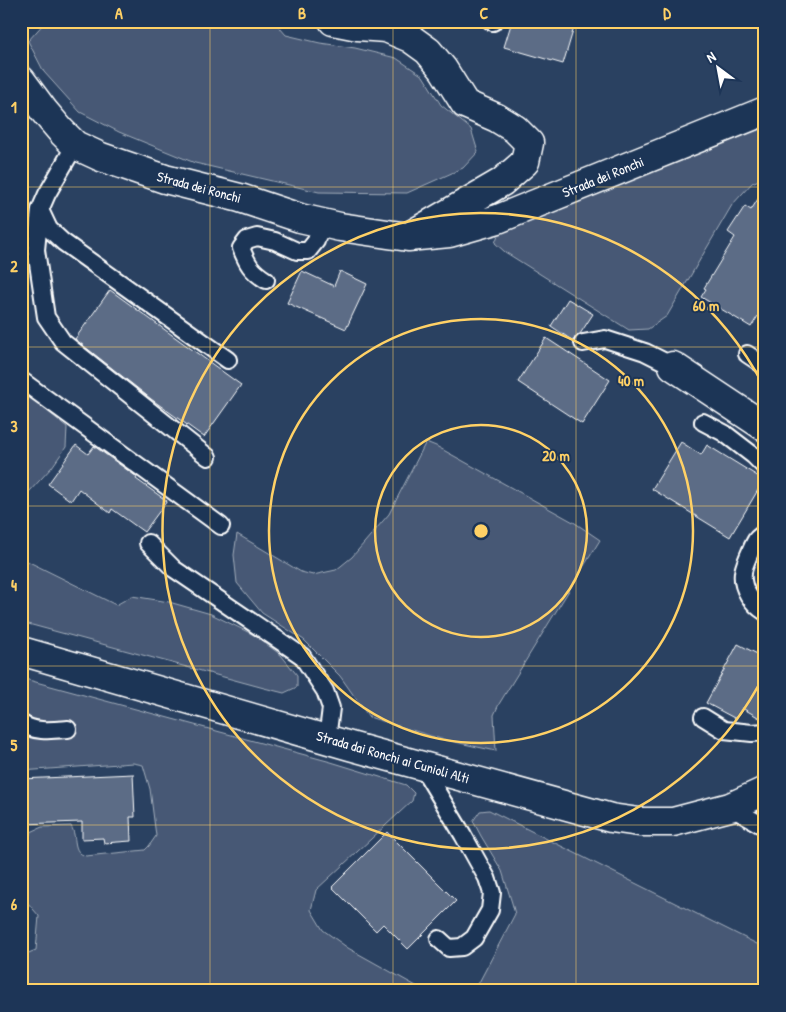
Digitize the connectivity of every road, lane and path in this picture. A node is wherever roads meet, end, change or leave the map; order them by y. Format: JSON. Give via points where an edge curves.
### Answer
{"nodes":[{"id":1,"x":333,"y":21,"type":"edge"},
{"id":2,"x":21,"y":80,"type":"edge"},
{"id":3,"x":765,"y":111,"type":"edge"},
{"id":4,"x":75,"y":145,"type":"junction"},
{"id":5,"x":40,"y":210,"type":"junction"},
{"id":6,"x":321,"y":223,"type":"junction"},
{"id":7,"x":408,"y":237,"type":"junction"},
{"id":8,"x":266,"y":280,"type":"dead end"},
{"id":9,"x":583,"y":343,"type":"dead end"},
{"id":10,"x":747,"y":354,"type":"dead end"},
{"id":11,"x":228,"y":360,"type":"dead end"},
{"id":12,"x":673,"y":366,"type":"joint"},
{"id":13,"x":765,"y":366,"type":"edge"},
{"id":14,"x":21,"y":380,"type":"edge"},
{"id":15,"x":703,"y":422,"type":"dead end"},
{"id":16,"x":765,"y":427,"type":"edge"},
{"id":17,"x":208,"y":457,"type":"dead end"},
{"id":18,"x":765,"y":467,"type":"edge"},
{"id":19,"x":221,"y":526,"type":"dead end"},
{"id":20,"x":765,"y":532,"type":"edge"},
{"id":21,"x":148,"y":543,"type":"dead end"},
{"id":22,"x":765,"y":612,"type":"edge"},
{"id":23,"x":21,"y":651,"type":"edge"},
{"id":24,"x":703,"y":717,"type":"dead end"},
{"id":25,"x":21,"y":723,"type":"edge"},
{"id":26,"x":68,"y":729,"type":"dead end"},
{"id":27,"x":765,"y":732,"type":"edge"},
{"id":28,"x":327,"y":739,"type":"junction"},
{"id":29,"x":421,"y":765,"type":"junction"},
{"id":30,"x":765,"y":791,"type":"edge"},
{"id":31,"x":730,"y":807,"type":"junction"},
{"id":32,"x":765,"y":826,"type":"edge"},
{"id":33,"x":439,"y":938,"type":"dead end"}],
"edges":[{"from":1,"to":7,"type":"street","via":[[386,28],[410,38],[438,63],[465,104],[503,121],[529,143],[525,162],[502,182]]},
{"from":2,"to":4,"type":"street","name":"Strada dei Ronchi"},
{"from":3,"to":7,"type":"street","name":"Strada dei Ronchi","via":[[498,219],[449,233]]},
{"from":4,"to":5,"type":"lane"},
{"from":4,"to":6,"type":"street","name":"Strada dei Ronchi","via":[[165,179]]},
{"from":5,"to":11,"type":"lane","via":[[49,229],[63,242]]},
{"from":5,"to":17,"type":"lane","via":[[36,250],[46,317],[63,342]]},
{"from":6,"to":7,"type":"street","name":"Strada dei Ronchi"},
{"from":6,"to":8,"type":"lane","via":[[316,241],[308,250],[297,251],[256,237],[247,240],[241,248],[248,264]]},
{"from":9,"to":12,"type":"lane","via":[[605,338]]},
{"from":10,"to":13,"type":"lane"},
{"from":12,"to":16,"type":"street"},
{"from":14,"to":19,"type":"lane"},
{"from":15,"to":18,"type":"lane","via":[[724,432]]},
{"from":20,"to":22,"type":"lane","via":[[756,541],[743,573],[744,589]]},
{"from":21,"to":28,"type":"lane","via":[[174,569],[302,656],[325,691],[331,708]]},
{"from":23,"to":28,"type":"street","name":"Strada dai Ronchi ai Cunioli Alti"},
{"from":24,"to":27,"type":"lane","via":[[724,730]]},
{"from":25,"to":26,"type":"lane","via":[[26,727],[49,730]]},
{"from":28,"to":29,"type":"street","name":"Strada dai Ronchi ai Cunioli Alti"},
{"from":29,"to":31,"type":"street","name":"Strada dai Ronchi ai Cunioli Alti","via":[[611,818],[639,822],[673,822]]},
{"from":29,"to":33,"type":"lane","via":[[487,878],[492,893],[490,910],[474,938],[462,947],[449,948]]},
{"from":30,"to":31,"type":"street","name":"Strada dai Ronchi ai Cunioli Alti"},
{"from":31,"to":32,"type":"lane"}]}
